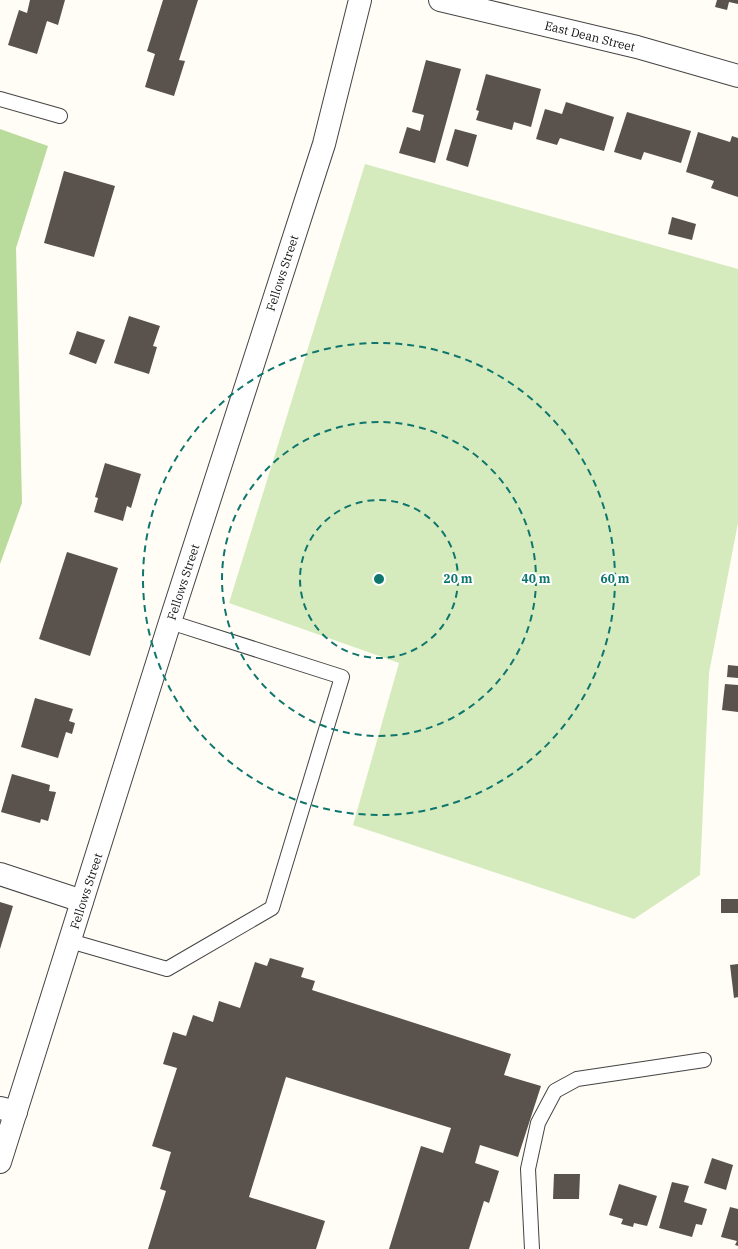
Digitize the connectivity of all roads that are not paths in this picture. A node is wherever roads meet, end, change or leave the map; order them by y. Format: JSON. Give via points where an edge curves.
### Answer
{"nodes":[{"id":1,"x":360,"y":0,"type":"edge"},
{"id":2,"x":440,"y":0,"type":"edge"},
{"id":3,"x":738,"y":76,"type":"edge"},
{"id":4,"x":0,"y":99,"type":"edge"},
{"id":5,"x":60,"y":116,"type":"dead end"},
{"id":6,"x":170,"y":622,"type":"junction"},
{"id":7,"x":0,"y":874,"type":"edge"},
{"id":8,"x":82,"y":901,"type":"junction"},
{"id":9,"x":70,"y":941,"type":"junction"},
{"id":10,"x":704,"y":1060,"type":"dead end"},
{"id":11,"x":8,"y":1110,"type":"edge"},
{"id":12,"x":0,"y":1162,"type":"edge"},
{"id":13,"x":532,"y":1249,"type":"edge"}],
"edges":[{"from":1,"to":6,"type":"street","name":"Fellows Street","via":[[324,144]]},
{"from":2,"to":3,"type":"street","name":"East Dean Street","via":[[637,47]]},
{"from":4,"to":5,"type":"lane"},
{"from":6,"to":8,"type":"street","name":"Fellows Street"},
{"from":6,"to":9,"type":"lane","via":[[342,677],[272,908],[167,970]]},
{"from":7,"to":8,"type":"street"},
{"from":8,"to":9,"type":"street","name":"Fellows Street"},
{"from":9,"to":11,"type":"street","name":"Fellows Street"},
{"from":10,"to":13,"type":"lane","via":[[577,1079],[555,1091],[538,1123],[528,1169]]},
{"from":11,"to":12,"type":"street","name":"Fellows Street"}]}
